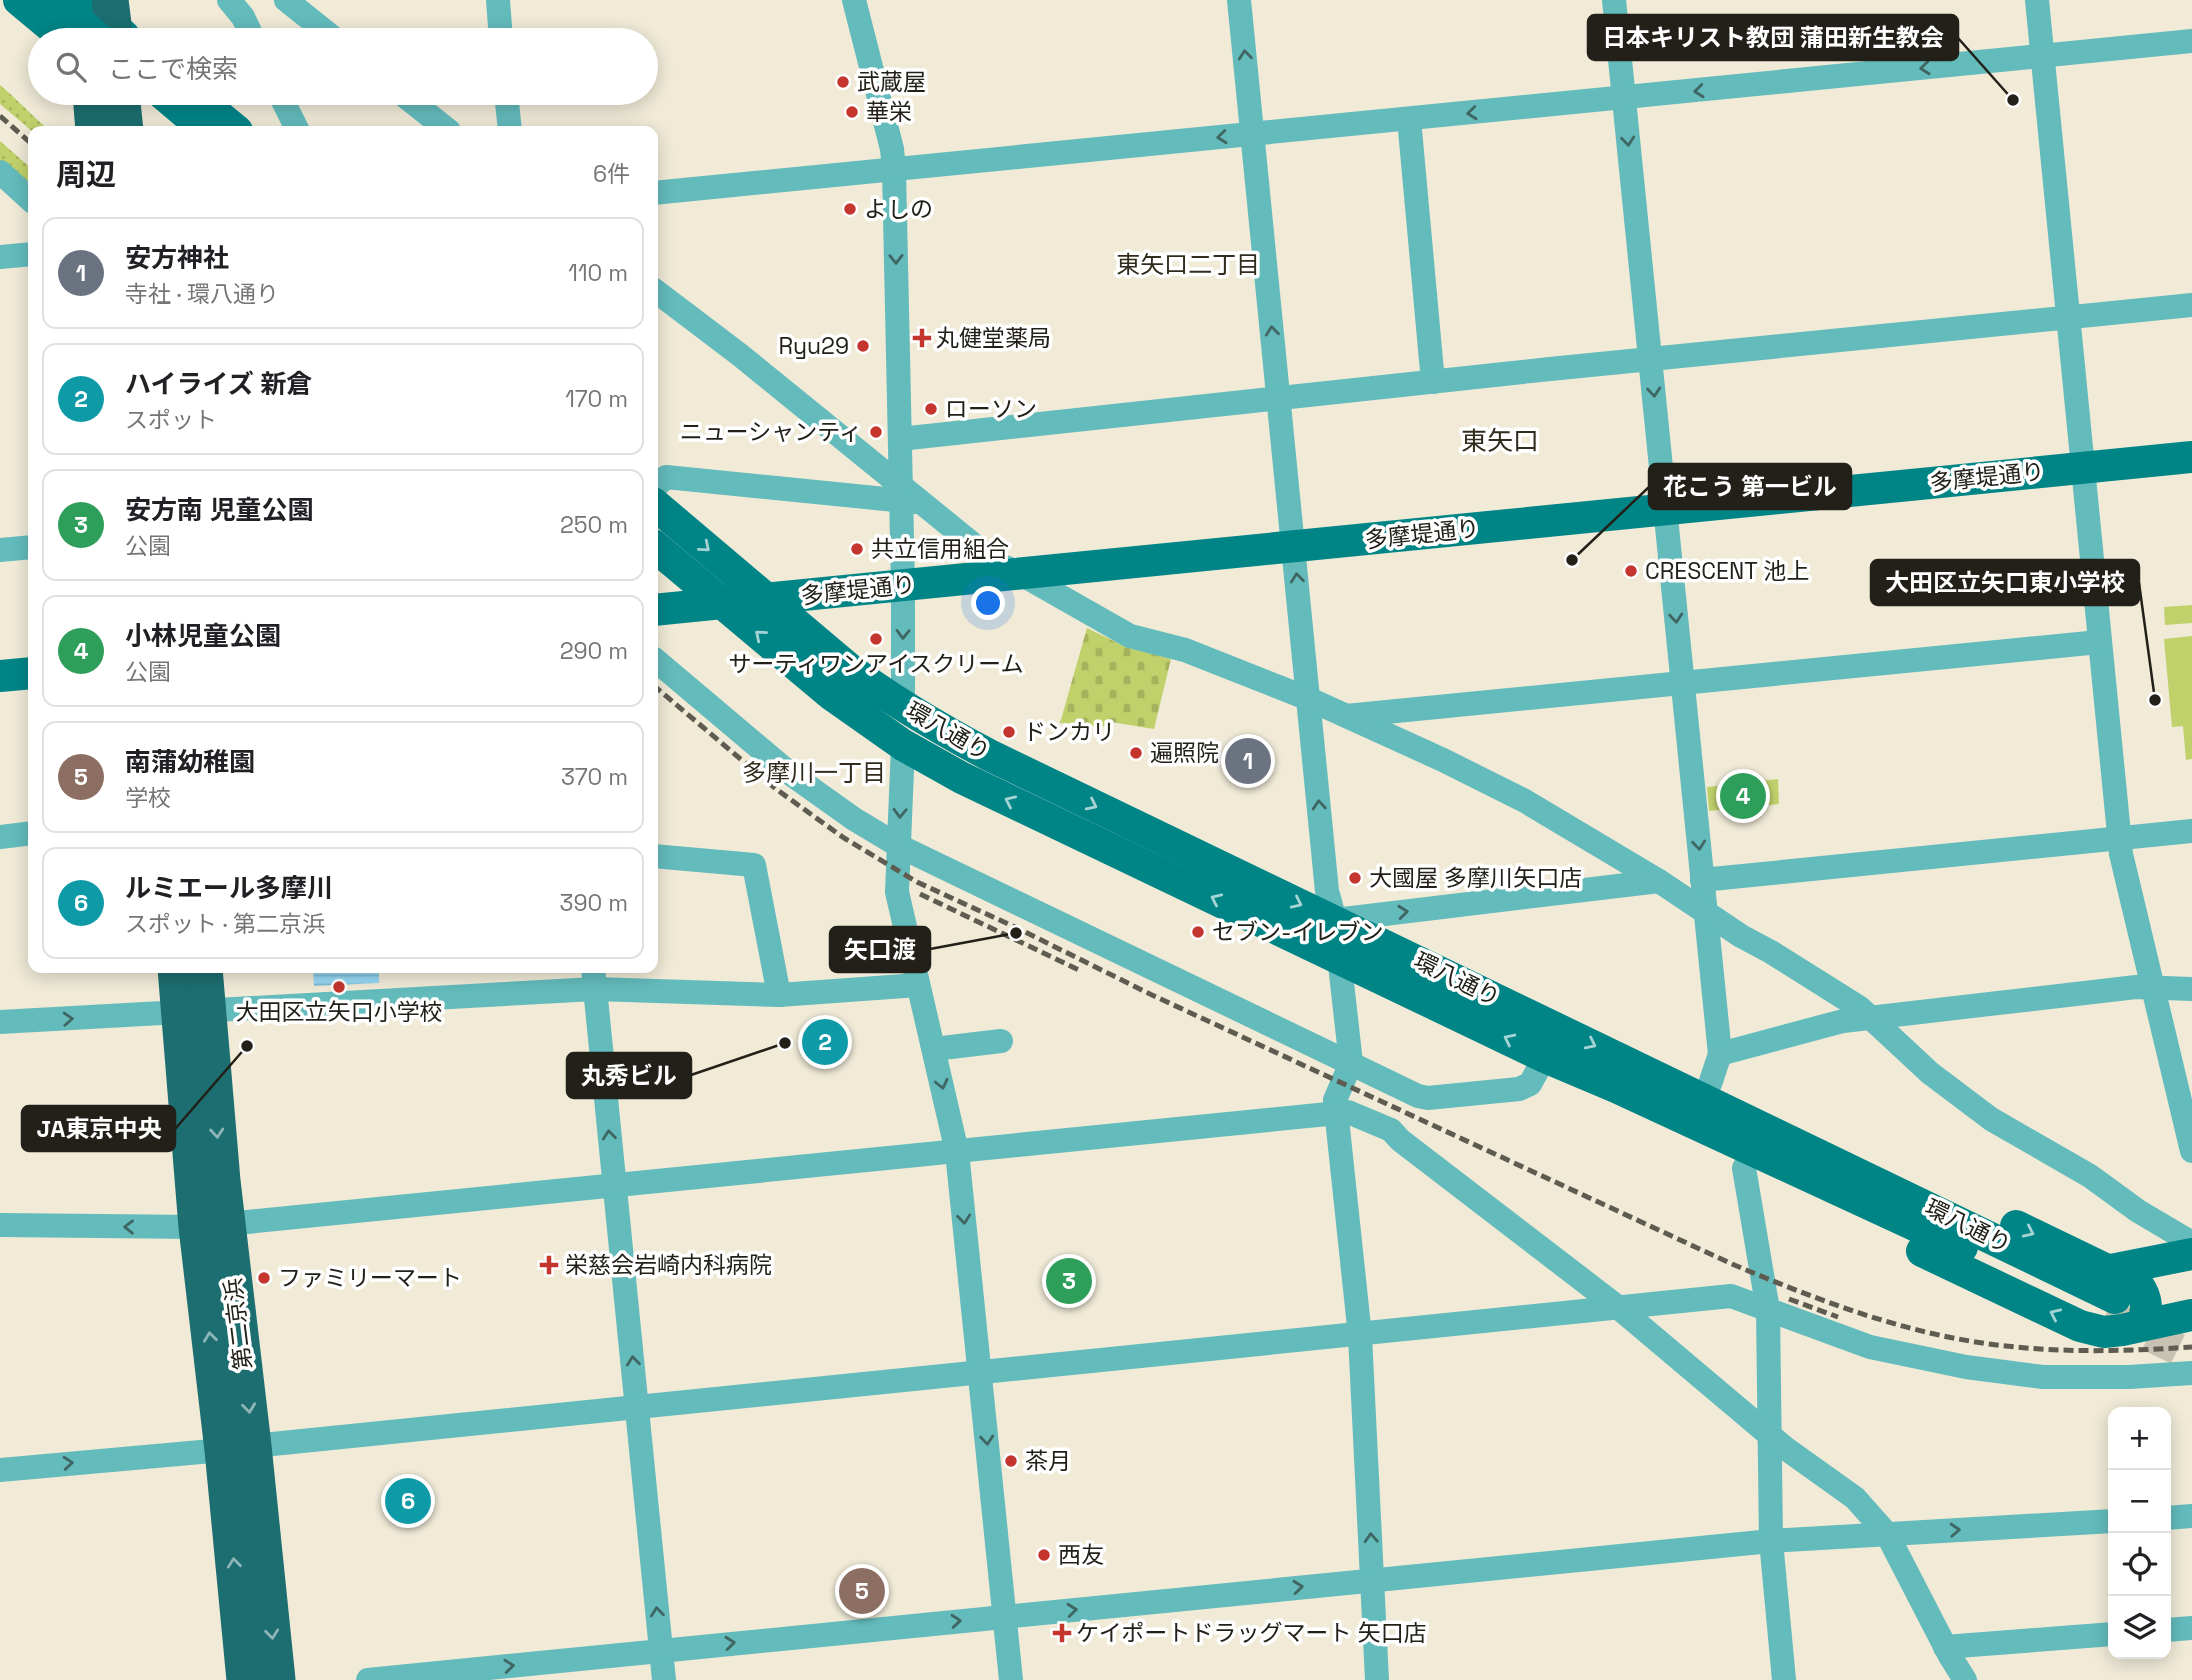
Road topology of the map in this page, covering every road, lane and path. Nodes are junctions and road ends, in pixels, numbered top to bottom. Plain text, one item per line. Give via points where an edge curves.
1 (19, 0) edge
2 (53, 0) edge
3 (81, 0) edge
4 (229, 0) edge
5 (286, 0) edge
6 (498, 0) edge
7 (854, 0) edge
8 (1239, 0) edge
9 (1614, 0) edge
10 (2036, 0) edge
11 (0, 10) edge
12 (53, 28) edge
13 (103, 28) edge
14 (105, 28) edge
15 (248, 28) edge
16 (321, 28) edge
17 (500, 28) edge
18 (28, 35) edge
19 (2192, 41) edge
20 (2042, 57) junction
21 (1624, 98) junction
22 (107, 105) edge
23 (176, 105) edge
24 (206, 105) edge
25 (285, 105) edge
26 (416, 105) edge
27 (507, 105) edge
28 (122, 116) edge
29 (1409, 119) junction
30 (157, 126) edge
31 (201, 126) edge
32 (231, 126) edge
33 (296, 126) edge
34 (443, 126) edge
35 (509, 126) edge
36 (1253, 135) junction
37 (894, 170) junction
38 (0, 172) edge
39 (658, 193) edge
40 (28, 197) edge
41 (28, 254) edge
42 (0, 257) edge
43 (658, 293) edge
44 (2192, 304) edge
45 (2068, 317) junction
46 (1651, 359) junction
47 (1433, 382) junction
48 (1279, 398) junction
49 (900, 439) junction
50 (2192, 457) edge
51 (2083, 468) junction
52 (658, 484) edge
53 (908, 496) junction
54 (658, 507) edge
55 (1665, 508) junction
56 (28, 547) edge
57 (1293, 547) junction
58 (658, 549) edge
59 (0, 550) edge
60 (1021, 574) junction
61 (903, 586) junction
62 (767, 599) junction
63 (722, 603) junction
64 (658, 609) edge
65 (2099, 642) junction
66 (658, 662) edge
67 (28, 673) edge
68 (0, 676) edge
69 (1682, 683) junction
70 (1309, 699) junction
71 (903, 706) junction
72 (1346, 716) junction
73 (903, 745) junction
74 (2192, 831) edge
75 (28, 834) edge
76 (0, 837) edge
77 (2119, 838) junction
78 (899, 846) junction
79 (658, 856) edge
80 (1702, 880) junction
81 (1659, 881) junction
82 (1706, 910) junction
83 (1335, 920) junction
84 (1340, 958) junction
85 (178, 973) edge
86 (203, 973) edge
87 (594, 979) edge
88 (918, 985) junction
89 (2152, 987) junction
90 (2192, 989) edge
91 (779, 995) junction
92 (195, 1012) junction
93 (1869, 1018) junction
94 (0, 1022) edge
95 (1001, 1041) dead end
96 (934, 1049) junction
97 (1720, 1054) junction
98 (1545, 1056) junction
99 (1351, 1063) junction
100 (1623, 1075) junction
101 (1710, 1084) junction
102 (1336, 1113) junction
103 (2192, 1151) edge
104 (957, 1152) junction
105 (1744, 1168) junction
106 (615, 1185) junction
107 (0, 1225) edge
108 (212, 1225) junction
109 (2192, 1243) edge
110 (2192, 1254) edge
111 (2111, 1294) junction
112 (1619, 1308) junction
113 (1768, 1310) junction
114 (2192, 1315) edge
115 (2143, 1325) junction
116 (1360, 1336) junction
117 (981, 1372) junction
118 (2192, 1373) edge
119 (637, 1407) junction
120 (1768, 1434) junction
121 (238, 1448) junction
122 (0, 1470) edge
123 (2192, 1516) edge
124 (2171, 1518) edge
125 (2108, 1521) edge
126 (1887, 1534) junction
127 (1771, 1541) junction
128 (1373, 1580) junction
129 (1004, 1617) junction
130 (2192, 1628) edge
131 (2171, 1630) edge
132 (2108, 1634) edge
133 (1945, 1647) junction
134 (662, 1650) junction
135 (246, 1680) edge
136 (277, 1680) edge
137 (368, 1680) edge
138 (664, 1680) edge
139 (1011, 1680) edge
140 (1377, 1680) edge
141 (1784, 1680) edge
142 (1965, 1680) edge

1 - 12 main road
2 - 13 main road, bridge
3 - 14 highway
4 - 15 street
5 - 16 street
6 - 17 street
7 - 37 street
36 -> 8 street
9 - 21 street
10 - 20 street
11 - 18 main road
19 - 20 street
20 -> 21 street
20 - 45 street
21 -> 29 street
21 -> 46 street
22 - 28 highway
23 - 31 main road
24 - 32 main road
25 - 33 street
26 - 34 street
27 - 35 street
28 - 30 main road
29 - 36 street
29 - 47 street
36 -> 37 street
48 -> 36 street
37 - 39 street
37 -> 49 street
38 - 40 street
41 - 42 street
43 - 53 street
44 - 45 street
45 - 46 street
45 - 51 street
46 - 47 street
46 -> 55 street
47 - 48 street
48 - 49 street
48 - 57 street
49 - 53 street
50 - 51 main road, 多摩堤通り
51 - 55 main road, 多摩堤通り
51 - 65 street
52 - 53 street via 666,477
53 - 60 street via 996,563
53 - 61 street
54 -> 62 main road, 環八通り
55 - 57 main road, 多摩堤通り
55 -> 69 street
56 - 59 street
57 - 60 main road, 多摩堤通り
70 -> 57 street
58 - 63 main road, 環八通り
60 - 61 main road, 多摩堤通り
60 - 70 street via 1130,636 1185,650
61 - 62 main road, 多摩堤通り
61 -> 71 street
62 - 63 main road, 多摩堤通り
62 - 71 main road, 環八通り via 847,667
63 - 64 main road, 多摩堤通り
73 -> 63 main road, 環八通り via 832,695
65 - 69 street
65 - 77 street
66 - 78 street via 788,772
67 - 68 main road
69 - 72 street
69 -> 80 street
70 - 72 street
83 -> 70 street via 1327,891
71 -> 83 main road, 環八通り via 989,755
72 - 81 street via 1525,801
73 -> 78 street
84 -> 73 main road, 環八通り via 962,778
74 - 77 street
75 - 76 street
77 - 80 street
77 - 89 street
78 - 88 street via 897,892
78 - 99 street
79 - 91 street via 754,865
80 - 82 street
81 - 82 street
83 -> 81 street
82 - 93 street
82 - 97 street
83 - 84 street
83 -> 100 main road, 環八通り
98 -> 84 main road, 環八通り
84 - 99 street
85 - 92 highway, 第二京浜
86 - 92 highway, 第二京浜
87 - 91 street
87 - 92 street
106 -> 87 street
88 - 91 street
88 - 96 street
89 - 90 street
89 - 93 street
89 - 103 street
94 -> 92 street
92 - 108 highway, 第二京浜
93 - 97 street
93 - 109 street via 1991,1119
95 - 96 street
96 -> 104 street
97 - 101 street
98 - 99 street via 1530,1084 1519,1089 1428,1098
98 - 100 main road, 環八通り
99 - 102 street via 1335,1100
100 - 101 main road
100 - 105 main road via 1648,1115
100 - 111 main road, 環八通り
101 -> 111 main road
102 - 104 street
102 - 112 street via 1348,1112 1391,1130
102 - 116 street
104 - 106 street
104 -> 117 street
105 - 113 street
115 -> 105 main road via 2104,1332 2080,1326
106 - 108 street
119 -> 106 street
108 -> 107 street
108 - 121 highway, 第二京浜
110 - 111 main road
111 - 115 main road via 2138,1285 2147,1308
112 - 113 street via 1731,1296
112 - 116 street
112 - 120 street
113 - 118 street via 1870,1347 1966,1367 2043,1377
113 - 120 street
114 - 115 main road
116 - 117 street
128 -> 116 street
117 - 119 street
117 -> 129 street
119 - 121 street
134 -> 119 street
120 - 126 street via 1856,1497
120 - 127 street
122 -> 121 street
135 -> 121 highway, 第二京浜
121 -> 136 highway, 第二京浜
123 - 124 street
126 -> 125 street
126 - 127 street
126 - 133 street
127 - 128 street
127 - 141 street
129 -> 128 street
128 - 140 street
134 -> 129 street
129 - 139 street
130 - 131 street
132 - 133 street
133 - 142 street
137 -> 134 street
134 - 138 street

